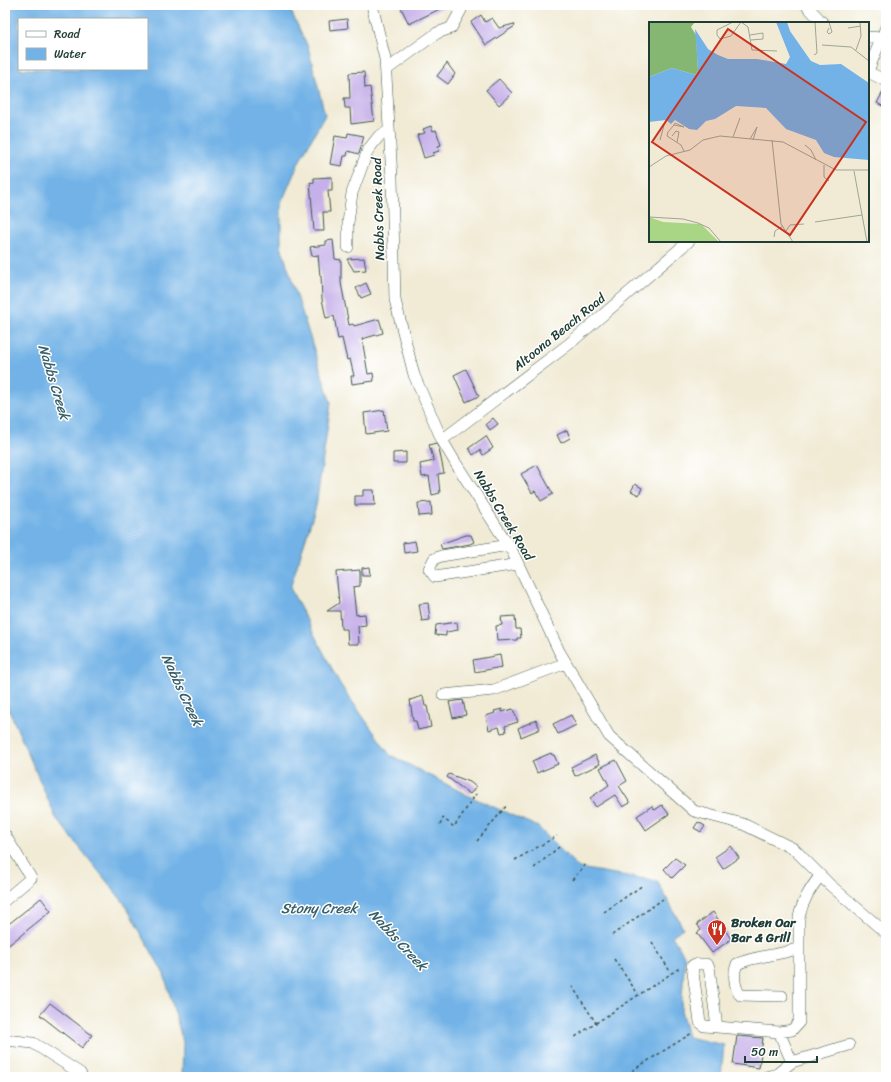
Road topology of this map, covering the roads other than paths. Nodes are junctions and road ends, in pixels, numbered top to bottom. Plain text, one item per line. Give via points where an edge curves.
1 (372, 5) edge
2 (461, 5) edge
3 (806, 5) edge
4 (821, 22) edge
5 (886, 27) edge
6 (869, 37) edge
7 (882, 38) junction
8 (386, 70) junction
9 (869, 70) edge
10 (869, 72) edge
11 (886, 81) edge
12 (389, 131) junction
13 (688, 242) edge
14 (348, 247) dead end
15 (442, 440) junction
16 (508, 545) junction
17 (518, 564) junction
18 (566, 663) junction
19 (443, 695) dead end
20 (5, 835) edge
21 (820, 876) junction
22 (5, 900) edge
23 (886, 933) edge
24 (799, 948) junction
25 (782, 996) dead end
26 (717, 1027) junction
27 (780, 1032) junction
28 (5, 1040) edge
29 (849, 1045) dead end
30 (792, 1062) junction
31 (82, 1077) edge
32 (766, 1077) edge

1 - 8 street, Nabbs Creek Road
2 - 8 street via 451,28 437,33
3 - 4 street
5 - 7 street
6 - 7 street
7 - 9 street
8 - 12 street, Nabbs Creek Road
10 - 11 street
12 - 14 street via 379,136 368,150 352,193
12 - 15 street, Nabbs Creek Road via 395,300 414,376
13 - 15 street, Altoona Beach Road via 569,344
15 - 16 street, Nabbs Creek Road
16 - 17 street, Nabbs Creek Road
16 - 17 street via 441,556 434,559 429,569 435,577
17 - 18 street, Nabbs Creek Road
18 - 19 street via 494,690
18 - 21 street, Nabbs Creek Road via 609,736 694,811 743,824 794,849
20 - 22 street via 31,878
21 - 23 street, Nabbs Creek Road
21 - 24 street via 802,904 799,917
24 - 25 street via 787,953 744,960 737,964 734,970 736,989 740,994
24 - 27 street via 799,1022 792,1030
26 - 26 street via 708,967 706,964 695,964 692,966 700,1022 704,1026
26 - 27 street
27 - 30 street
28 - 31 street via 32,1043 80,1073
29 - 30 street
30 - 32 street via 777,1074

